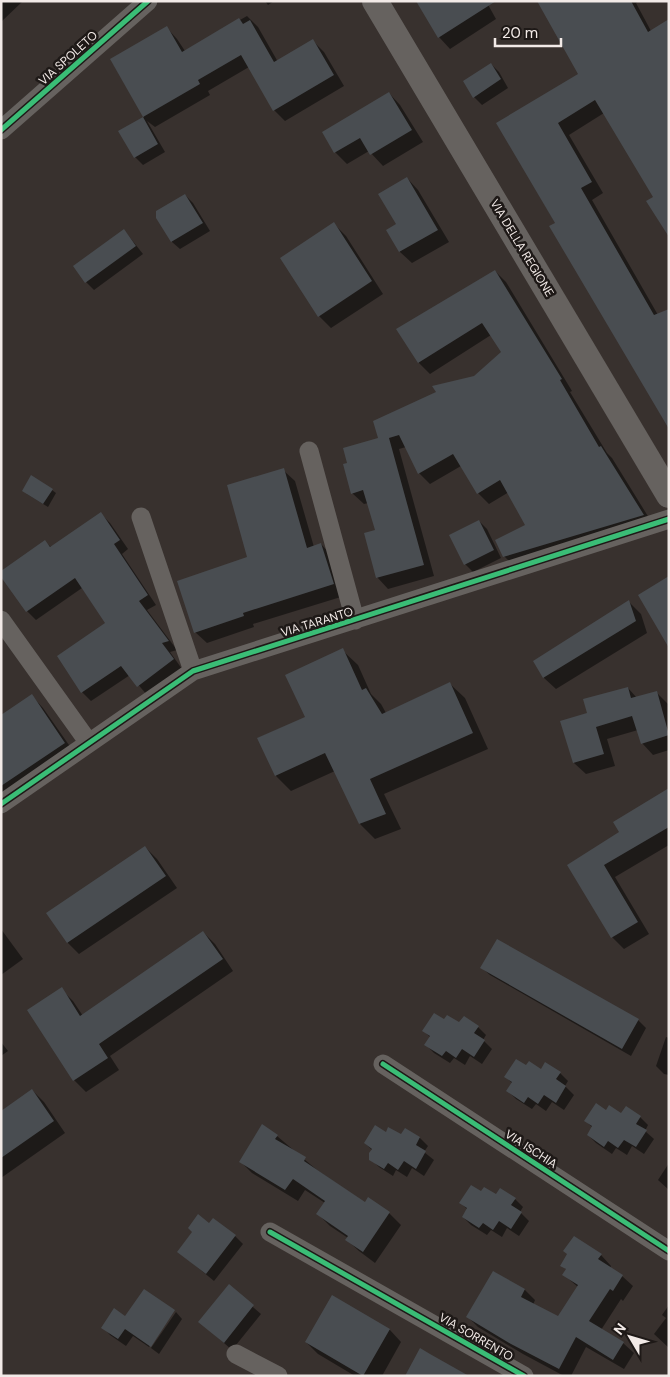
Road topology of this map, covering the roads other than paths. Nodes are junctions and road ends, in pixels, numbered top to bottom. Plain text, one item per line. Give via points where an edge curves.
1 (148, 1) edge
2 (376, 1) edge
3 (1, 130) edge
4 (309, 451) dead end
5 (669, 495) edge
6 (141, 516) dead end
7 (669, 520) edge
8 (1, 620) edge
9 (355, 620) junction
10 (193, 671) junction
11 (89, 743) junction
12 (1, 804) edge
13 (383, 1064) dead end
14 (270, 1232) dead end
15 (669, 1252) edge
16 (236, 1354) dead end
17 (278, 1376) edge
18 (524, 1376) edge

1 - 3 street, VIA SPOLETO
2 - 5 main road, VIA DELLA REGIONE
4 - 9 street
6 - 10 street
7 - 9 street, VIA TARANTO
8 - 11 street
9 - 10 street, VIA TARANTO
10 - 11 street, VIA TARANTO
11 - 12 street, VIA TARANTO
13 - 15 street, VIA ISCHIA
14 - 18 street, VIA SORRENTO
16 - 17 street

